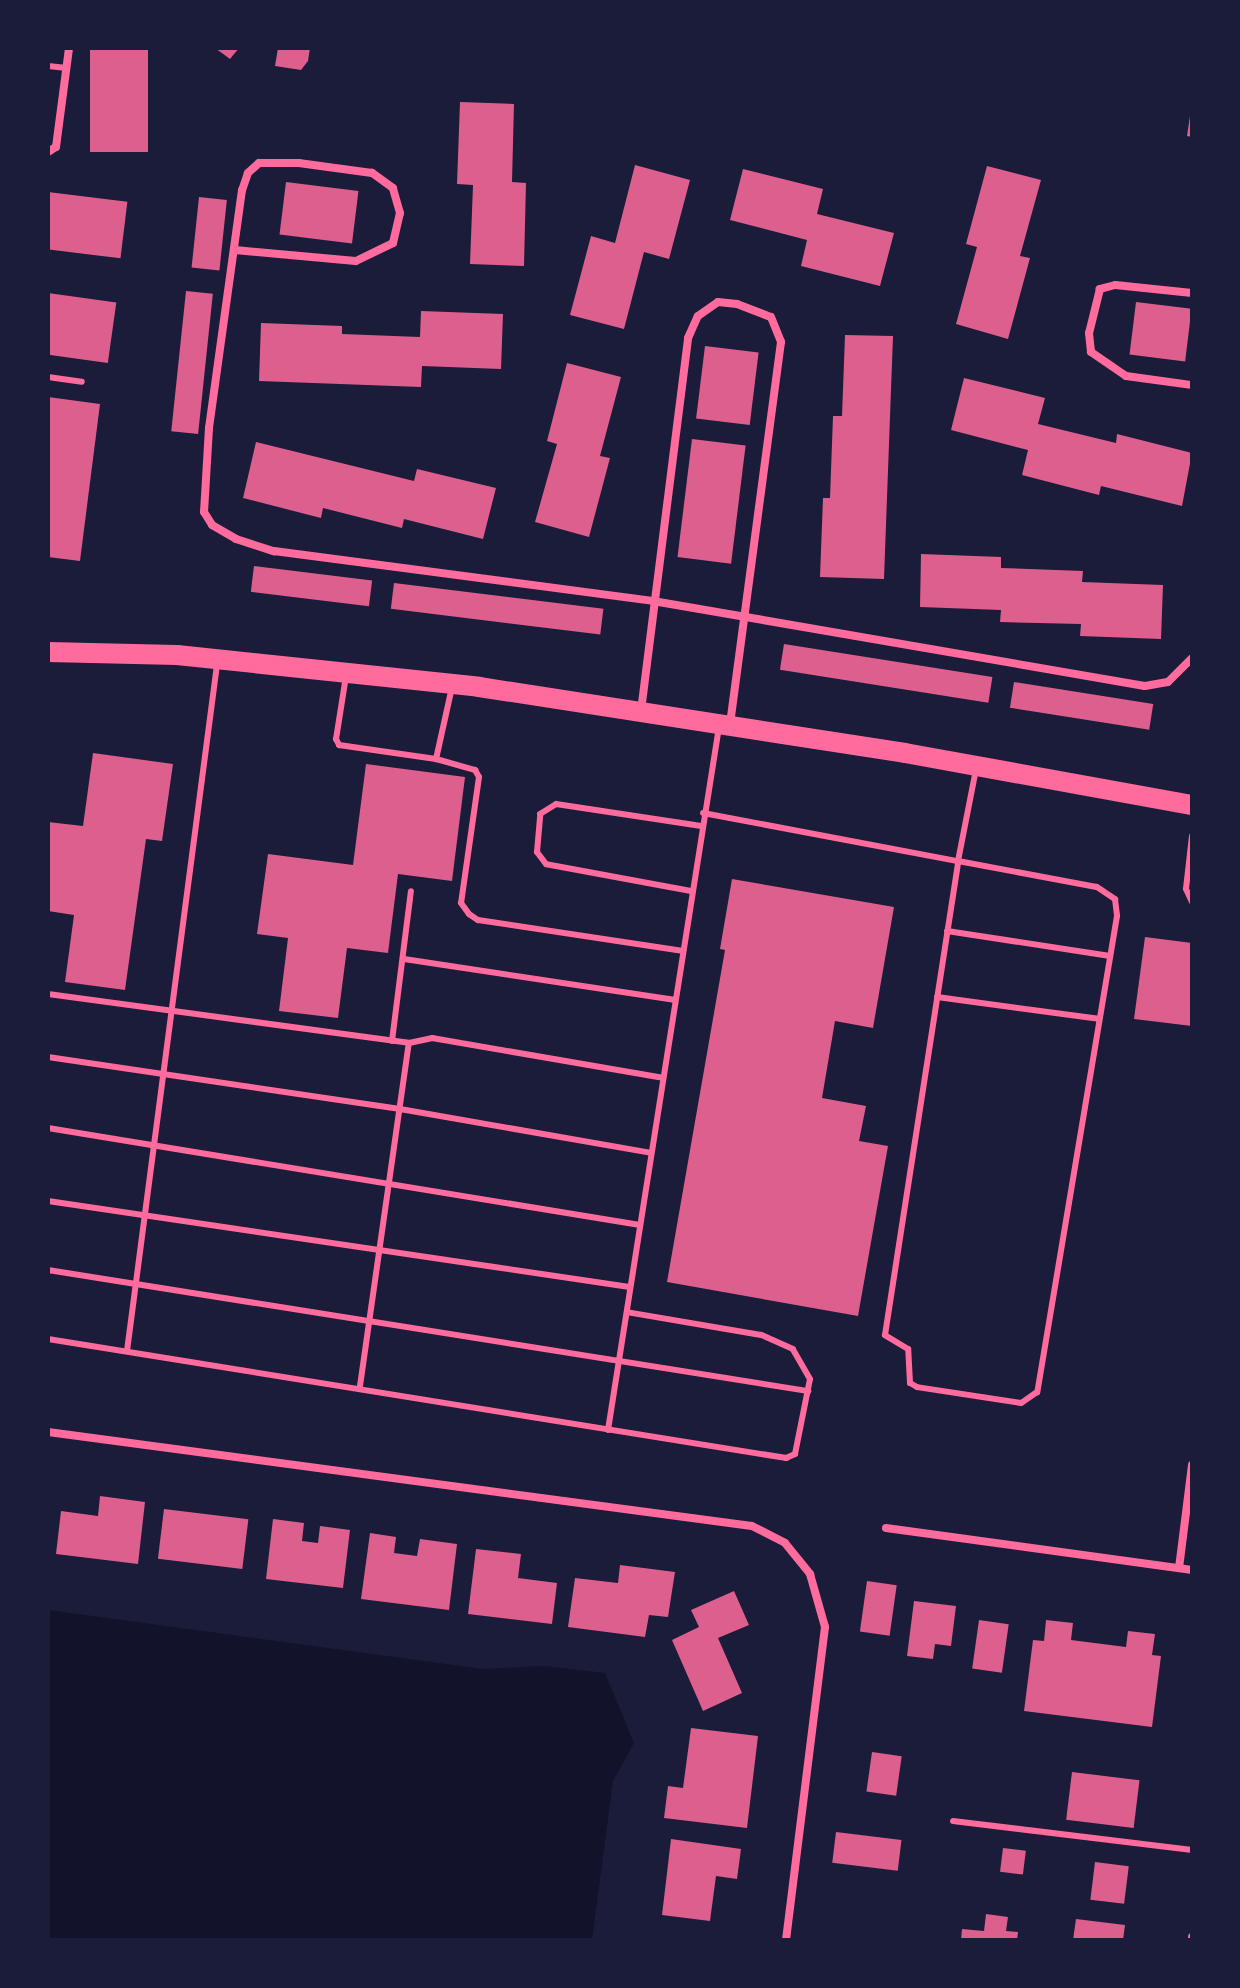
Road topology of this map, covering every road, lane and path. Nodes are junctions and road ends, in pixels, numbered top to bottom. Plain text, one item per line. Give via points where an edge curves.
1 (69, 48) edge
2 (48, 66) edge
3 (67, 68) junction
4 (48, 152) edge
5 (235, 250) junction
6 (1192, 293) edge
7 (48, 377) edge
8 (82, 382) dead end
9 (1192, 385) edge
10 (653, 601) junction
11 (746, 619) junction
12 (48, 652) edge
13 (1192, 658) edge
14 (218, 659) junction
15 (346, 673) junction
16 (453, 684) junction
17 (641, 711) junction
18 (725, 724) junction
19 (436, 759) junction
20 (976, 766) junction
21 (1192, 805) edge
22 (703, 813) junction
23 (701, 826) junction
24 (1192, 836) edge
25 (958, 861) junction
26 (411, 891) dead end
27 (691, 891) junction
28 (1192, 902) edge
29 (947, 931) junction
30 (682, 951) junction
31 (1110, 956) junction
32 (404, 959) junction
33 (48, 994) edge
34 (937, 997) junction
35 (674, 1000) junction
36 (171, 1011) junction
37 (1099, 1019) junction
38 (392, 1041) junction
39 (409, 1043) junction
40 (48, 1057) edge
41 (163, 1074) junction
42 (663, 1078) junction
43 (400, 1109) junction
44 (48, 1128) edge
45 (154, 1145) junction
46 (651, 1153) junction
47 (389, 1183) junction
48 (48, 1201) edge
49 (145, 1215) junction
50 (640, 1225) junction
51 (380, 1250) junction
52 (48, 1270) edge
53 (136, 1284) junction
54 (630, 1287) junction
55 (627, 1312) junction
56 (370, 1320) junction
57 (48, 1339) edge
58 (127, 1351) junction
59 (619, 1360) junction
60 (360, 1386) junction
61 (808, 1391) junction
62 (608, 1430) junction
63 (48, 1432) edge
64 (1192, 1465) edge
65 (886, 1528) dead end
66 (1179, 1568) junction
67 (1192, 1570) edge
68 (953, 1821) dead end
69 (1192, 1850) edge
70 (786, 1940) edge

1 - 3 street
2 - 3 lane
3 - 4 street via 56,147
5 - 5 street via 242,190 259,163 372,173 393,188 400,213 393,243 356,261
5 - 10 street via 209,428 204,512 212,525 274,551
6 - 9 street via 1115,285 1100,289 1089,333 1091,352 1126,376
7 - 8 lane
10 - 11 street
10 - 11 street via 688,338 698,316 718,302 737,304 771,317 781,342
10 - 17 street
11 - 13 street via 1145,686 1168,682
11 - 18 street
12 - 14 main road
14 - 15 main road
14 - 36 lane
15 - 16 main road
15 - 19 lane via 339,745
16 - 17 main road
16 - 19 lane
17 - 18 main road
18 - 20 main road
18 - 22 lane
19 - 30 lane via 475,770 479,777 461,903 478,920
20 - 21 main road
20 - 25 lane
22 - 23 lane
22 - 25 lane
23 - 27 lane
23 - 27 lane via 556,804 540,814 537,852 546,864
24 - 28 lane via 1186,889
25 - 29 lane
25 - 31 lane via 1110,893 1117,916
26 - 32 lane
27 - 30 lane
29 - 31 lane
29 - 34 lane
30 - 35 lane
31 - 37 lane
32 - 35 lane
32 - 38 lane
33 - 36 lane
34 - 37 lane
34 - 37 lane via 885,1335 908,1349 910,1383 1004,1403 1032,1400 1037,1392
35 - 42 lane
36 - 38 lane
36 - 41 lane
38 - 39 lane
39 - 42 lane via 432,1038
39 - 43 lane
40 - 41 lane
41 - 43 lane
41 - 45 lane
42 - 46 lane
43 - 46 lane
43 - 47 lane
44 - 45 lane
45 - 47 lane
45 - 49 lane
46 - 50 lane
47 - 50 lane
47 - 51 lane
48 - 49 lane
49 - 51 lane
49 - 53 lane
50 - 54 lane
51 - 54 lane
51 - 56 lane
52 - 53 lane
53 - 56 lane
53 - 58 lane
54 - 55 lane
55 - 59 lane
55 - 61 lane via 779,1341 808,1370
56 - 59 lane
56 - 60 lane
57 - 58 lane
58 - 60 lane
59 - 61 lane
59 - 62 lane
60 - 62 lane
61 - 62 lane via 799,1446 786,1458
63 - 70 street via 752,1526 785,1543 810,1574 825,1627
64 - 66 street
65 - 66 street
66 - 67 street
68 - 69 lane

